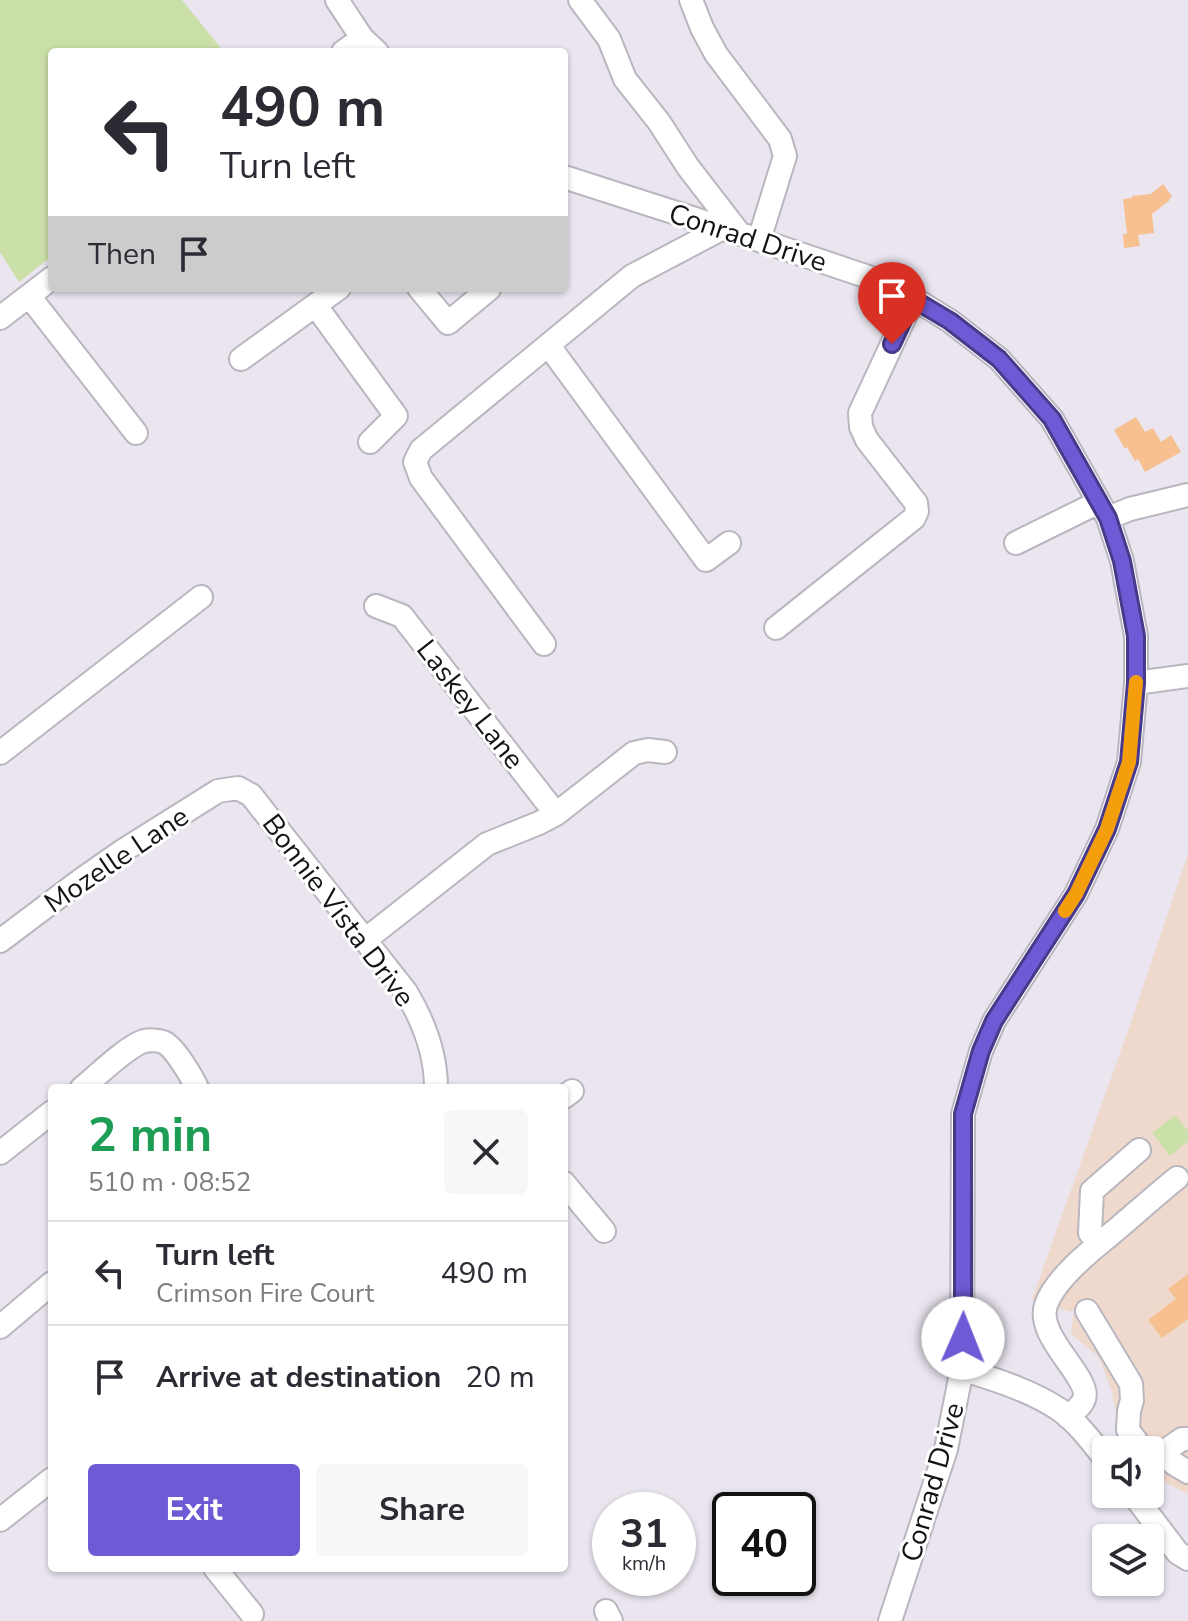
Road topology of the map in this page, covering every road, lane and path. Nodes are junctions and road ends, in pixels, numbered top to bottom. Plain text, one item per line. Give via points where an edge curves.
1 (337, 0) edge
2 (580, 0) edge
3 (691, 0) edge
4 (369, 45) edge
5 (568, 178) edge
6 (741, 234) junction
7 (48, 281) edge
8 (334, 292) edge
9 (422, 292) edge
10 (485, 292) edge
11 (29, 296) junction
12 (913, 299) junction
13 (316, 306) junction
14 (0, 318) edge
15 (549, 346) junction
16 (241, 359) dead end
17 (136, 433) dead end
18 (370, 442) dead end
19 (1188, 495) edge
20 (1104, 510) junction
21 (729, 543) dead end
22 (1016, 543) dead end
23 (201, 597) dead end
24 (376, 606) dead end
25 (776, 628) dead end
26 (544, 644) dead end
27 (1188, 676) edge
28 (1136, 683) junction
29 (665, 752) dead end
30 (0, 753) edge
31 (238, 788) joint
32 (556, 814) junction
33 (365, 940) junction
34 (0, 941) edge
35 (87, 1084) edge
36 (194, 1084) edge
37 (436, 1084) edge
38 (48, 1115) edge
39 (1139, 1150) dead end
40 (0, 1153) edge
41 (1177, 1178) dead end
42 (568, 1188) edge
43 (604, 1231) dead end
44 (1099, 1244) junction
45 (48, 1286) edge
46 (1087, 1311) dead end
47 (0, 1327) edge
48 (962, 1369) junction
49 (1068, 1417) junction
50 (1135, 1436) edge
51 (1188, 1439) edge
52 (1092, 1442) edge
53 (1164, 1446) edge
54 (1164, 1458) edge
55 (1188, 1472) edge
56 (48, 1482) edge
57 (1144, 1508) edge
58 (0, 1520) edge
59 (1188, 1559) edge
60 (218, 1572) edge
61 (252, 1614) dead end
62 (890, 1621) edge

1 - 4 street
2 - 6 street via 609,39 625,79
3 - 6 street via 716,54 780,139 785,156
5 - 6 street, Conrad Drive
6 - 12 street, Conrad Drive via 892,285
6 - 15 street via 632,276
7 - 11 street
8 - 13 street
9 - 10 street via 448,323
11 - 14 street
11 - 17 street
12 - 20 street, Conrad Drive via 999,359 1052,419
12 - 25 street via 860,413 867,440 917,511
13 - 16 street
13 - 18 street via 396,416
15 - 21 street via 706,560
15 - 26 street via 421,450 415,462 421,478
19 - 20 street
20 - 22 street
20 - 28 street, Conrad Drive via 1122,561 1136,636
23 - 30 street
24 - 32 street, Laskey Lane via 402,616
27 - 28 street
28 - 48 street, Conrad Drive via 1129,762 1107,829 1076,894 994,1021 963,1114
29 - 32 street via 634,753
31 - 33 street, Bonnie Vista Drive via 251,795
31 - 34 street, Mozelle Lane via 218,791 124,850
32 - 33 street via 487,844
33 - 37 street, Bonnie Vista Drive via 416,1008 430,1043
35 - 36 street via 145,1041 170,1046
38 - 40 street
39 - 44 street via 1092,1191 1090,1233
41 - 44 street
42 - 43 street
44 - 49 street via 1074,1266 1046,1304 1056,1345 1084,1388 1084,1399
45 - 47 street
46 - 50 street via 1131,1384 1128,1430
48 - 49 street via 1029,1392
48 - 62 street, Conrad Drive via 946,1449
49 - 52 street
51 - 53 street
54 - 55 street
56 - 58 street
57 - 59 street
60 - 61 street

